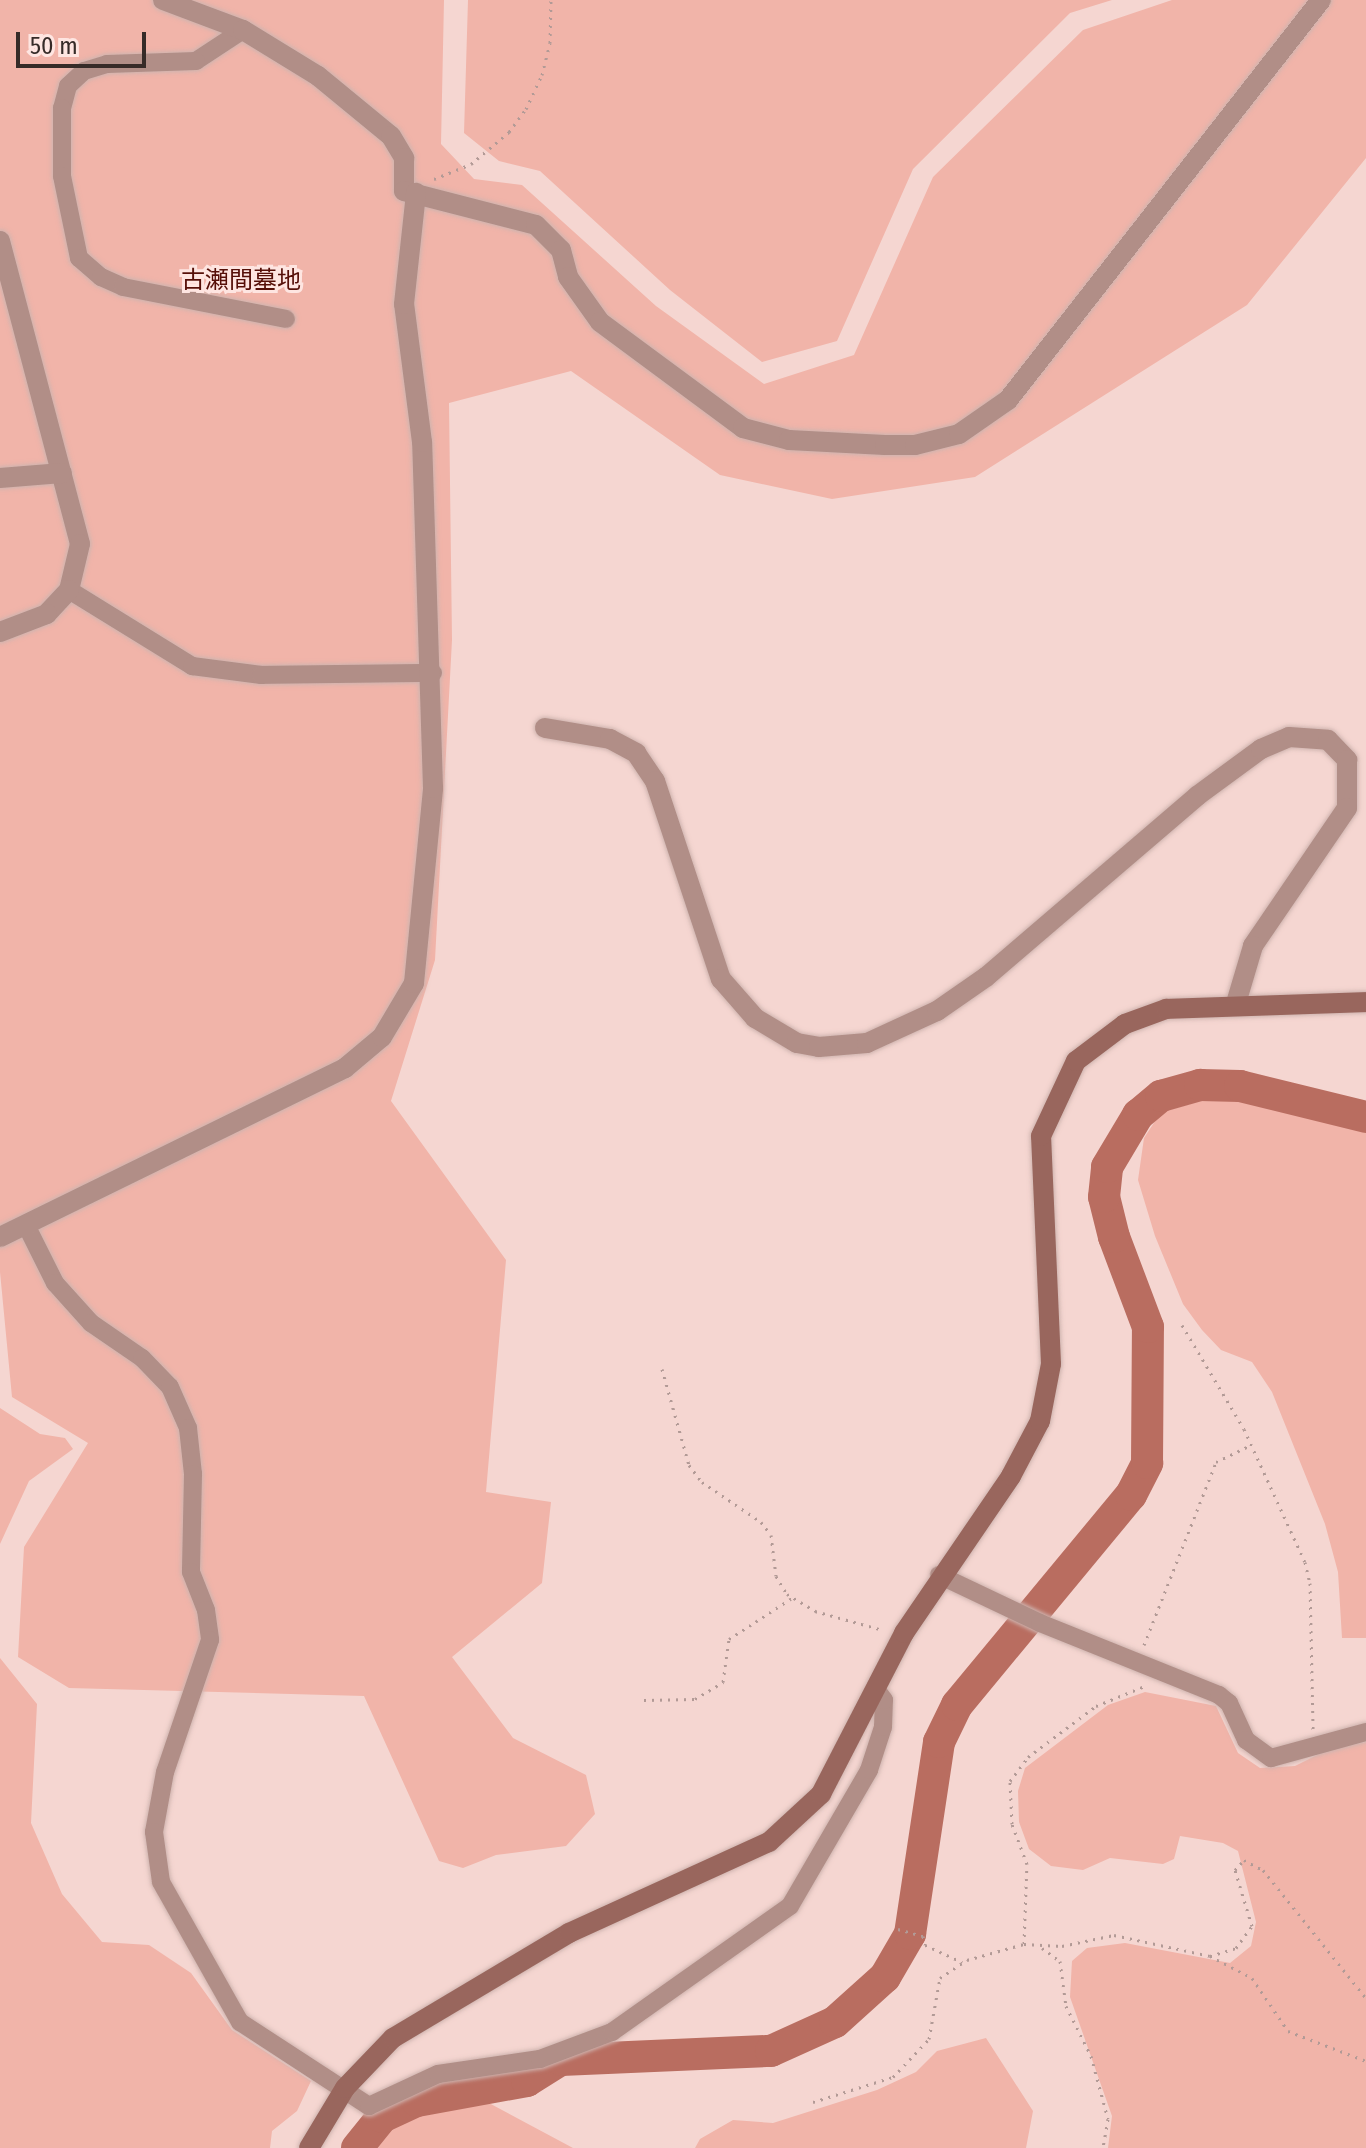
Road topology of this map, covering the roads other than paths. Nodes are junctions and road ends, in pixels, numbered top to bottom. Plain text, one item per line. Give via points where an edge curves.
1 (163, 0) edge
2 (1321, 0) edge
3 (243, 30) junction
4 (410, 192) junction
5 (0, 241) edge
6 (286, 319) dead end
7 (62, 473) junction
8 (0, 478) edge
9 (69, 590) junction
10 (0, 632) edge
11 (433, 673) junction
12 (545, 728) dead end
13 (1366, 1002) edge
14 (1236, 1003) junction
15 (26, 1225) junction
16 (0, 1237) edge
17 (939, 1575) junction
18 (875, 1688) junction
19 (1366, 1732) edge
20 (345, 2088) junction
21 (309, 2148) edge

1 - 3 street
2 - 4 street via 1008,400 975,426 939,441 885,445 789,440 743,428 600,322 568,277 561,250 536,225
3 - 4 street via 318,76 391,136 404,158
3 - 6 street via 196,61 107,64 84,71 68,86 62,108 62,176 79,258 101,277 123,287
4 - 11 street via 404,304 422,442
5 - 7 street
7 - 8 street
7 - 9 street via 80,544
9 - 10 street via 47,614
9 - 11 street via 192,666 261,675
11 - 15 street via 433,788 418,962 405,1002 382,1037 345,1068
12 - 14 street via 610,739 636,753 655,781 721,979 755,1018 780,1035 831,1047 888,1036 937,1011 986,977 1197,796 1261,749 1289,737 1328,740 1347,760 1347,808 1253,946
13 - 14 main road
14 - 17 main road via 1166,1009 1125,1024 1076,1061 1056,1095 1040,1154 1051,1340 1048,1397 1011,1476
15 - 16 street
15 - 20 street via 55,1283 91,1323 142,1358 170,1387 188,1428 193,1474 191,1572 206,1610 210,1640 165,1772 154,1832 161,1882 240,2022
17 - 18 main road
17 - 19 street via 1229,1703 1246,1740 1271,1758
18 - 20 main road via 837,1771 790,1827 740,1858 602,1916 479,1985 393,2038
18 - 20 street via 884,1700 883,1727 869,1770 790,1906 612,2032 540,2059 438,2074 369,2106
20 - 21 main road

